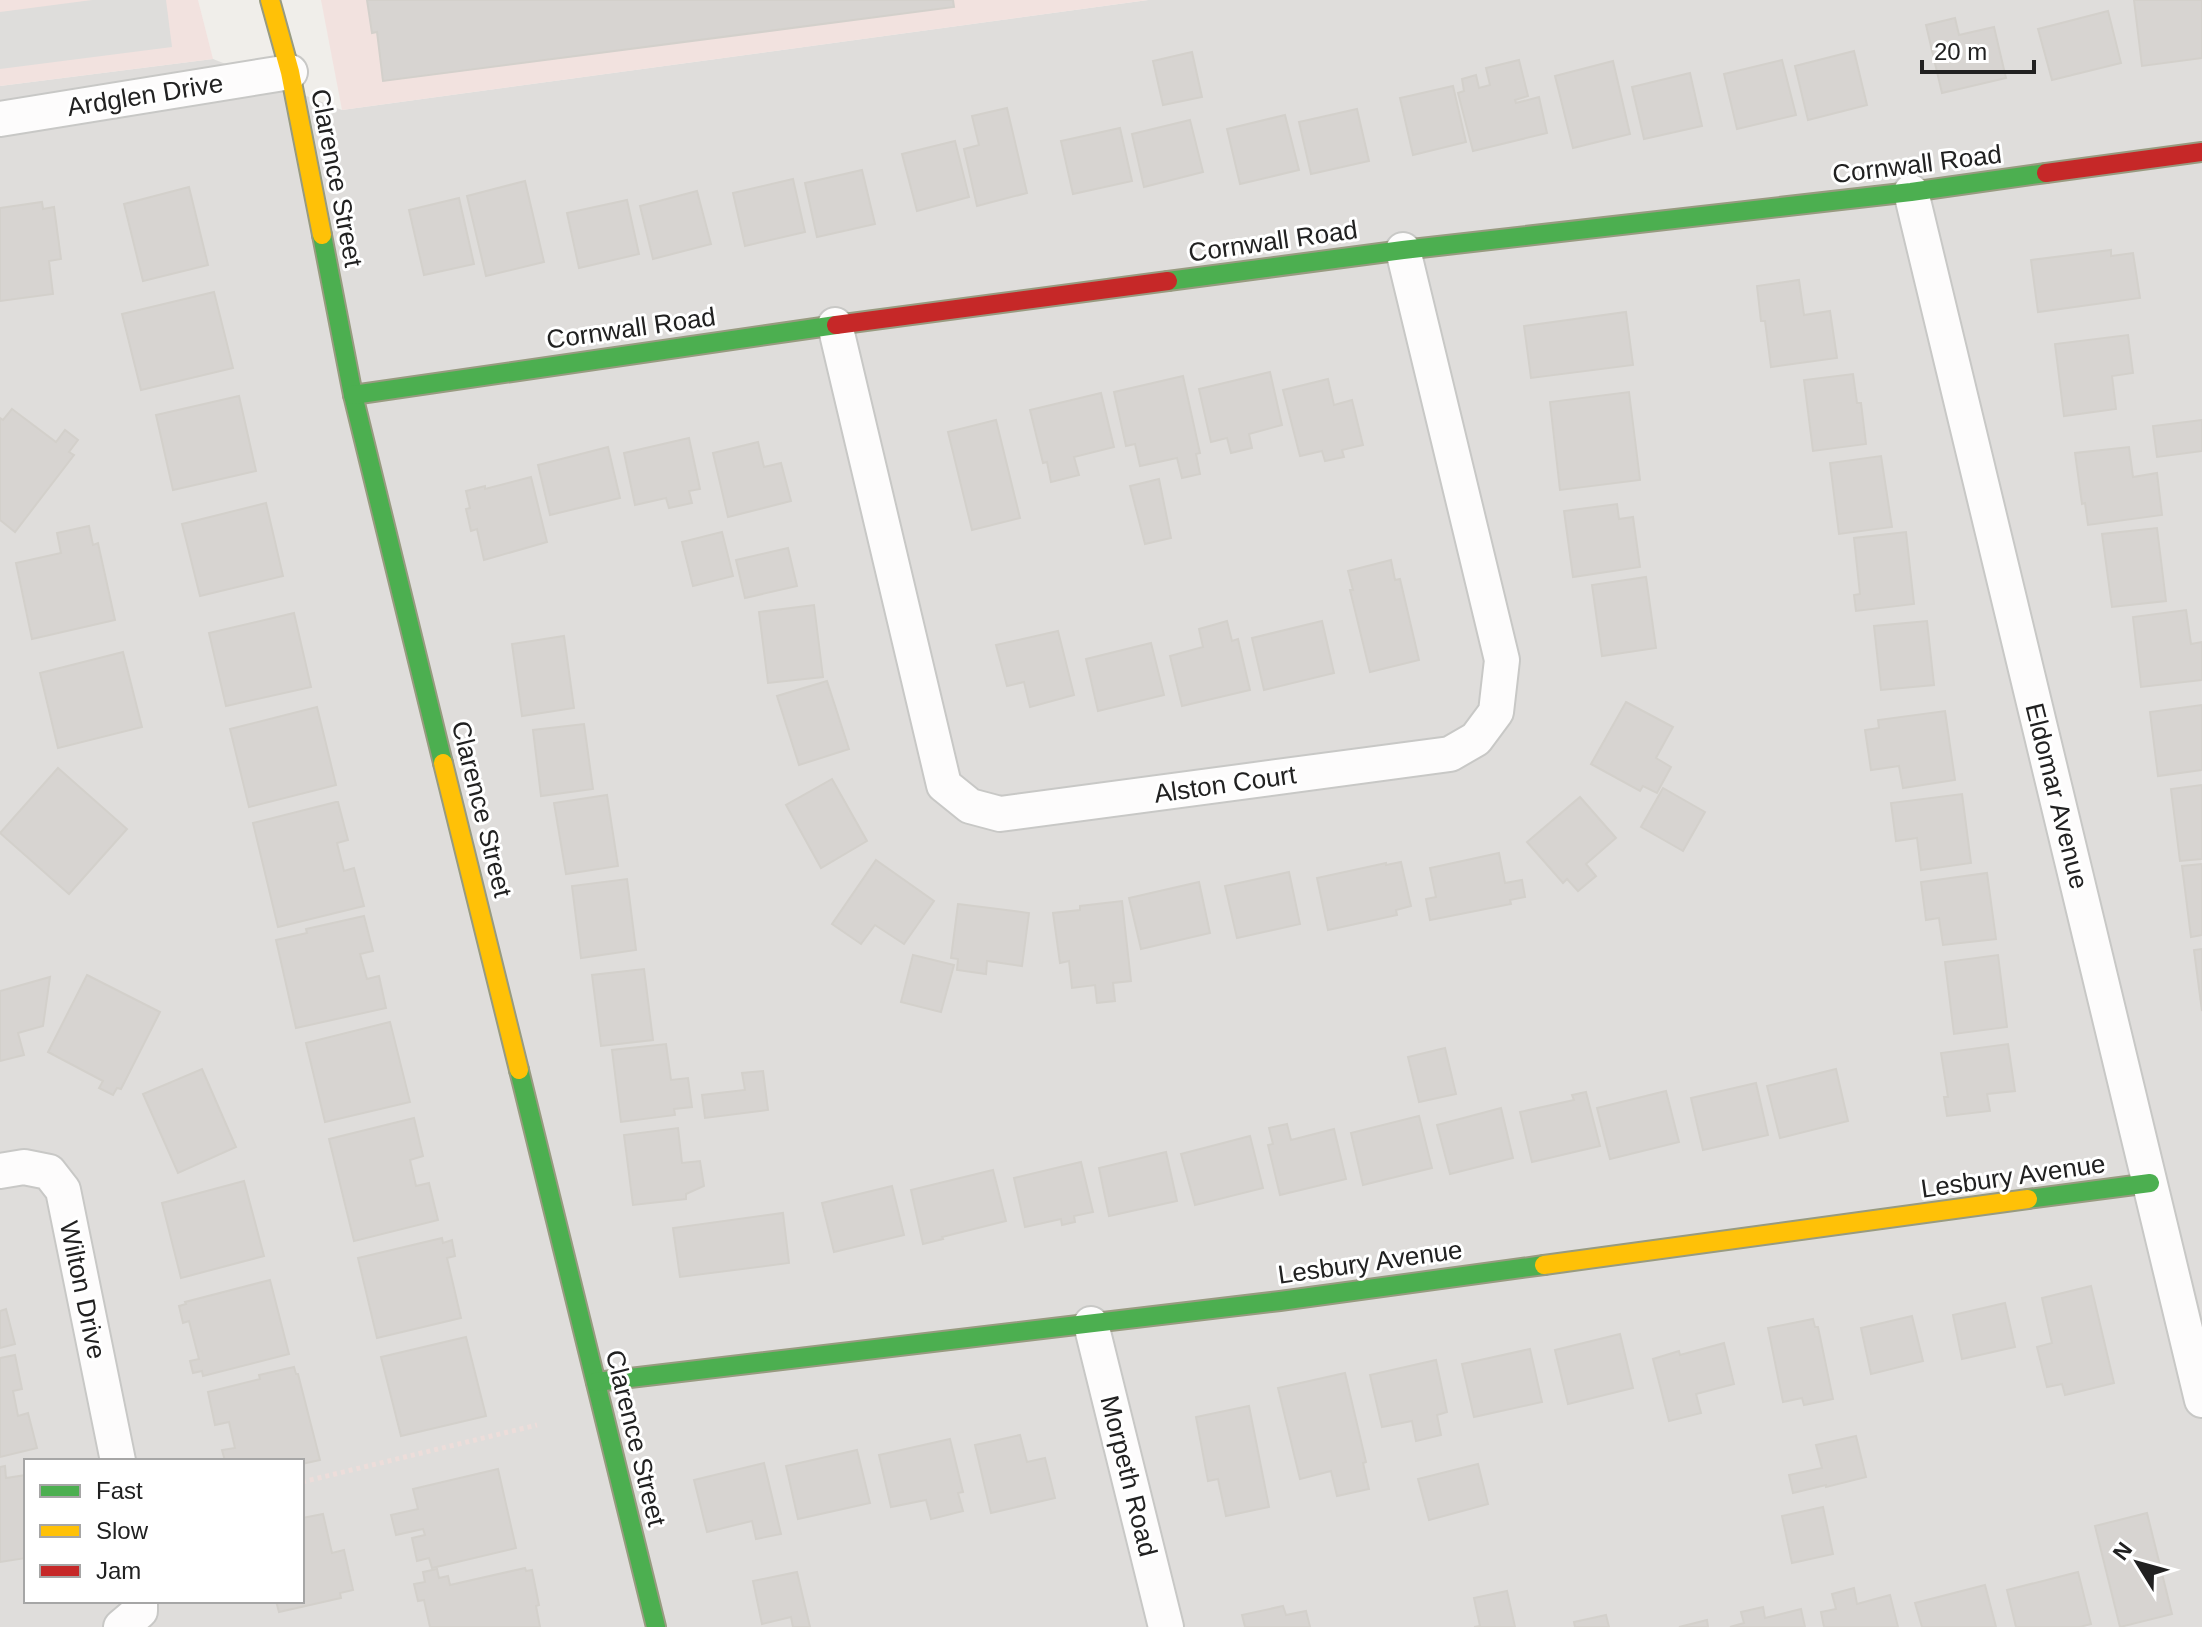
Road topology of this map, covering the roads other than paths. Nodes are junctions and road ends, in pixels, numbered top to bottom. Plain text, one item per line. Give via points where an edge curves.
1 (270, 0) edge
2 (290, 72) junction
3 (0, 119) edge
4 (2202, 152) edge
5 (1911, 192) junction
6 (1403, 250) junction
7 (835, 325) junction
8 (353, 395) junction
9 (0, 1171) edge
10 (2150, 1183) junction
11 (1091, 1324) junction
12 (596, 1382) junction
13 (2202, 1400) edge
14 (118, 1459) edge
15 (140, 1603) edge
16 (121, 1627) edge
17 (656, 1627) edge
18 (1166, 1627) edge

1 - 2 street, Clarence Street
2 - 3 street, Ardglen Drive
2 - 8 street, Clarence Street
4 - 5 street, Cornwall Road
5 - 6 street, Cornwall Road
5 - 10 street, Eldomar Avenue
6 - 7 street, Cornwall Road
6 - 7 street, Alston Court via 1502,660 1496,712 1476,739 1450,754 1000,814 970,806 944,785
7 - 8 street, Cornwall Road
8 - 12 street, Clarence Street
9 - 14 street, Wilton Drive via 24,1167 49,1172 63,1190
10 - 11 street, Lesbury Avenue
10 - 13 street, Eldomar Avenue
11 - 12 street, Lesbury Avenue
11 - 18 street, Morpeth Road
12 - 17 street, Clarence Street
15 - 16 street via 140,1611

